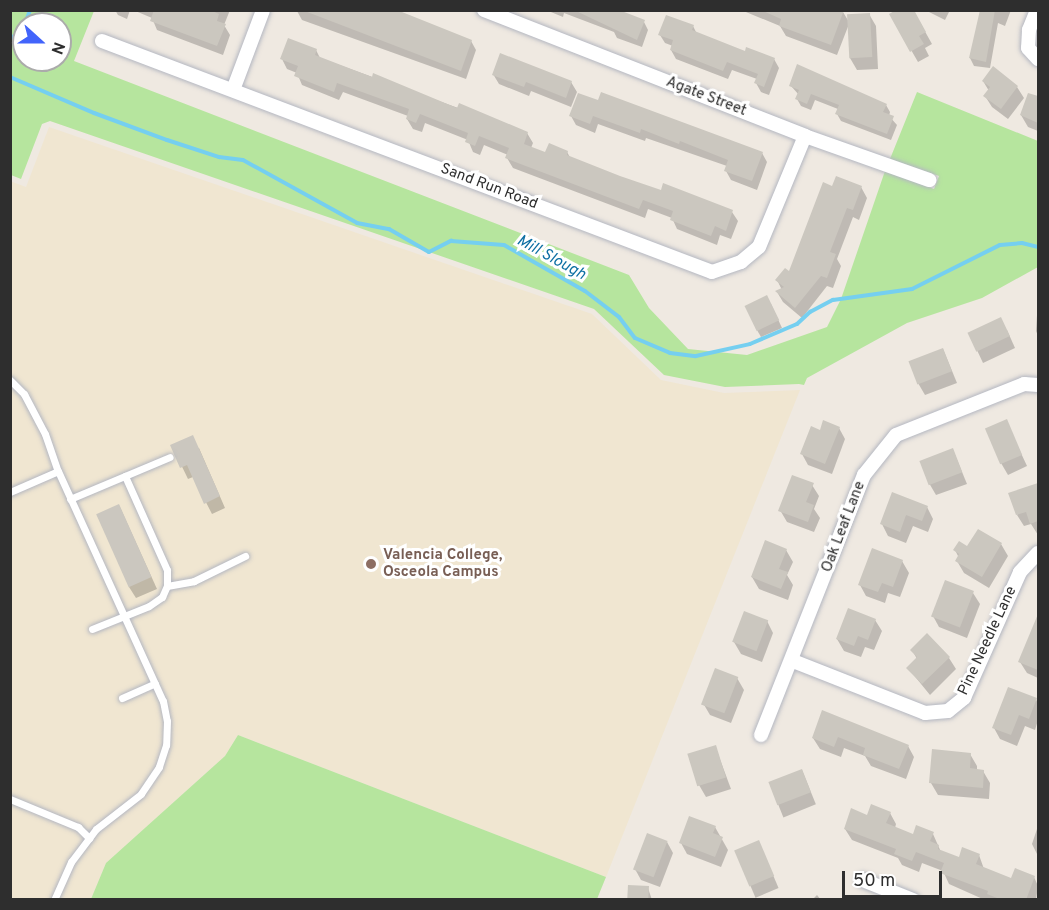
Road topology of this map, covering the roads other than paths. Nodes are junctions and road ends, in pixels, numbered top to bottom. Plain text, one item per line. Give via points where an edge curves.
1 (263, 10) edge
2 (484, 10) edge
3 (1037, 10) edge
4 (102, 41) dead end
5 (1038, 58) edge
6 (233, 90) junction
7 (805, 136) junction
8 (929, 180) dead end
9 (10, 380) edge
10 (1038, 385) edge
11 (170, 457) dead end
12 (58, 471) junction
13 (125, 476) junction
14 (10, 492) edge
15 (70, 499) junction
16 (1038, 553) edge
17 (245, 556) dead end
18 (167, 586) junction
19 (124, 616) junction
20 (92, 629) dead end
21 (793, 661) junction
22 (154, 683) junction
23 (122, 698) dead end
24 (761, 735) dead end
25 (10, 799) edge
26 (89, 838) junction
27 (863, 880) dead end
28 (54, 900) edge
29 (913, 900) edge

1 - 6 street
2 - 7 street, Agate Street
3 - 5 street via 1029,30 1028,48
4 - 6 street, Sand Run Road
6 - 7 street, Sand Run Road via 712,272 741,262 759,247
7 - 8 street, Agate Street
9 - 12 lane via 24,394 45,434
10 - 21 street, Oak Leaf Lane via 1024,384 896,435 864,475
11 - 13 lane
12 - 14 lane
12 - 15 lane
13 - 15 lane
13 - 18 lane via 167,570
15 - 19 lane
16 - 21 street, Pine Needle Lane via 1020,572 964,698 948,711 925,713
17 - 18 lane via 194,582
18 - 19 lane via 162,597
19 - 20 lane
19 - 22 lane
21 - 24 street, Oak Leaf Lane
22 - 23 lane
22 - 26 lane via 167,721 166,745 159,767 141,794 96,828
25 - 26 lane via 78,827
26 - 28 lane via 71,862
27 - 29 street

